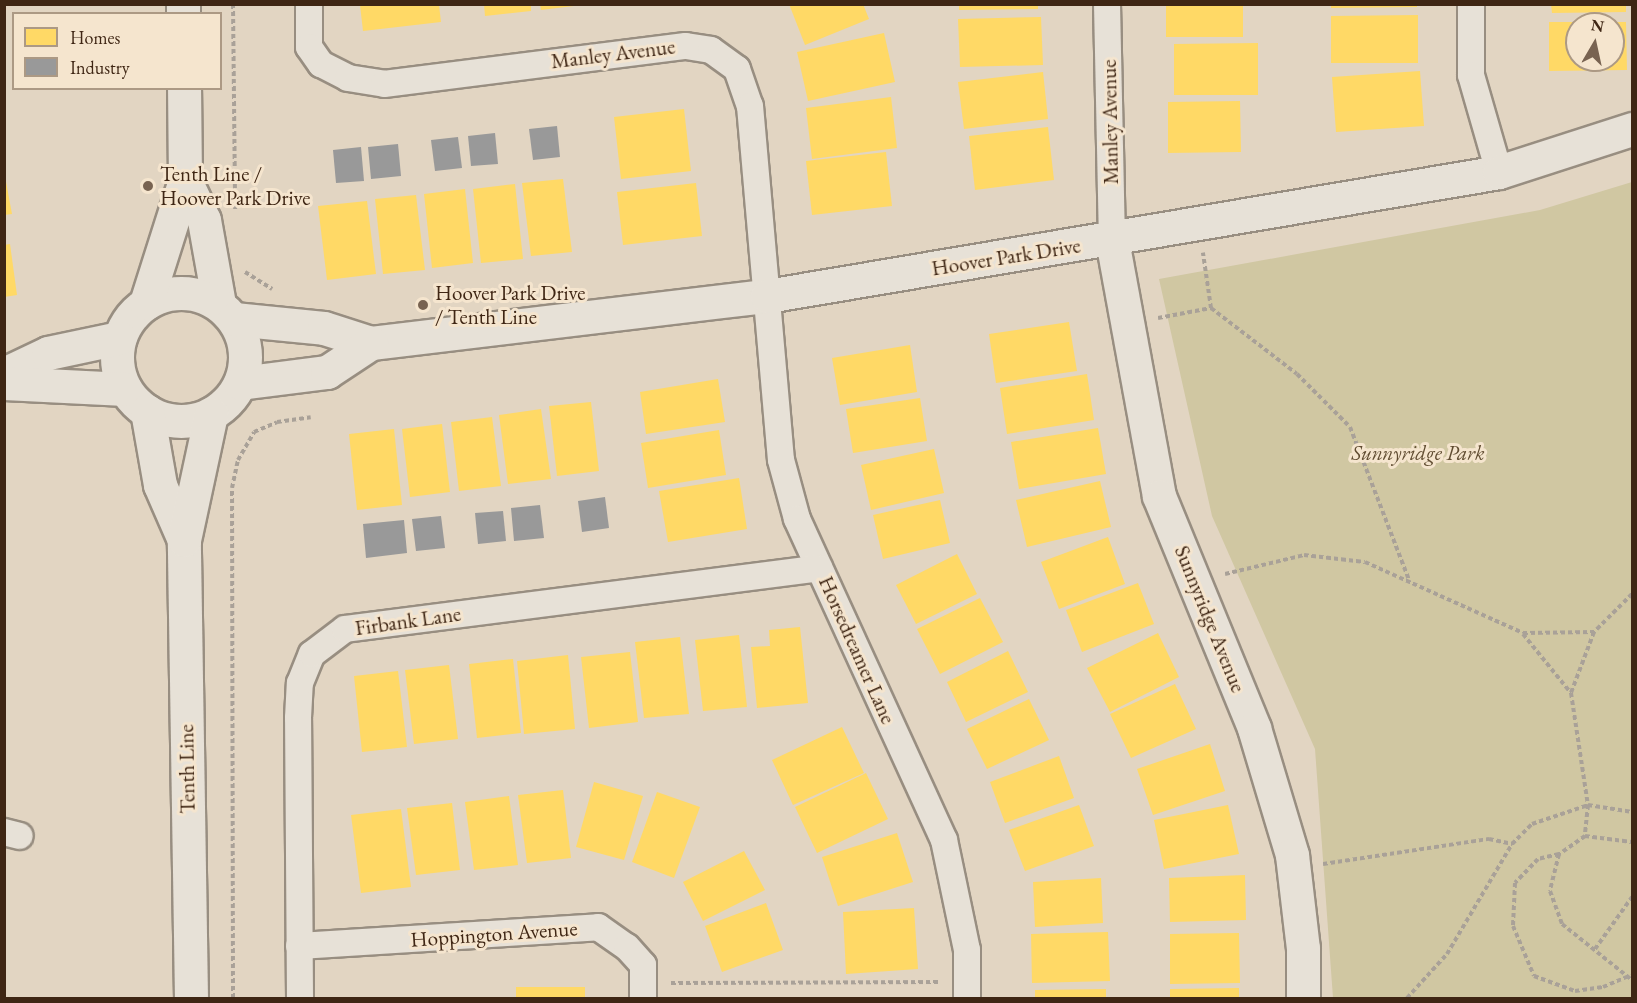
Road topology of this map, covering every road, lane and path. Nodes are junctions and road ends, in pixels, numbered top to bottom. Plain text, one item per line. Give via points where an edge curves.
1 (233, 4) edge
2 (309, 4) edge
3 (1107, 4) edge
4 (1471, 4) edge
5 (184, 90) edge
6 (1632, 129) edge
7 (1499, 172) junction
8 (185, 180) junction
9 (236, 212) dead end
10 (1199, 224) junction
11 (1112, 240) junction
12 (242, 262) dead end
13 (282, 292) dead end
14 (767, 296) junction
15 (146, 303) junction
16 (1211, 308) junction
17 (226, 312) junction
18 (1128, 324) junction
19 (119, 338) junction
20 (371, 343) junction
21 (4, 374) edge
22 (4, 383) edge
23 (240, 383) junction
24 (136, 400) junction
25 (211, 414) junction
26 (311, 417) dead end
27 (184, 540) junction
28 (819, 568) junction
29 (1409, 581) junction
30 (1195, 582) junction
31 (1632, 594) edge
32 (1594, 632) junction
33 (1523, 633) junction
34 (1571, 693) junction
35 (1588, 805) junction
36 (1632, 812) edge
37 (1585, 836) junction
38 (1632, 842) edge
39 (1512, 844) junction
40 (1559, 854) junction
41 (1294, 869) junction
42 (1632, 897) edge
43 (299, 946) junction
44 (1595, 949) junction
45 (1632, 977) edge
46 (967, 990) edge
47 (643, 991) edge
48 (190, 999) edge
49 (233, 999) edge
50 (300, 999) edge
51 (1303, 999) edge
52 (1407, 999) edge

1 - 9 path
2 - 14 street, Manley Avenue via 309,47 321,64 348,78 384,84 611,53 686,46 711,50 737,69 750,106
3 - 11 street, Manley Avenue
4 - 7 street via 1471,75
5 - 8 street
6 - 7 street, Hoover Park Drive
7 - 10 street, Hoover Park Drive
8 - 15 street
8 - 17 street via 204,220
10 - 11 street, Hoover Park Drive
10 - 16 path
11 - 14 street, Hoover Park Drive
11 - 18 street, Sunnyridge Avenue
12 - 13 path via 245,271 274,291
14 - 20 street, Hoover Park Drive
14 - 28 street, Horsedreamer Lane via 781,460 798,519
15 - 17 street via 183,292
15 - 19 street via 134,312
16 - 18 path
16 - 29 path via 1297,374 1350,427
17 - 20 street, Hoover Park Drive via 324,328
17 - 23 street via 243,339 246,361
18 - 30 street, Sunnyridge Avenue via 1159,496
19 - 21 street via 48,353
19 - 24 street via 118,371
20 - 23 street, Hoover Park Drive via 327,372
22 - 24 street
23 - 25 street via 228,401
24 - 25 street via 178,420
24 - 27 street, Tenth Line via 158,478
25 - 27 street, Tenth Line
26 - 49 path via 277,422 254,432 238,460 232,488
27 - 48 street, Tenth Line
28 - 43 street, Firbank Lane via 345,629 312,654 300,683
28 - 46 street, Horsedreamer Lane via 944,840 967,950
29 - 30 path via 1365,562 1304,555
29 - 33 path
30 - 41 street, Sunnyridge Avenue via 1254,728
31 - 32 path
32 - 33 path
32 - 34 path
33 - 34 path
34 - 35 path
35 - 36 path
35 - 37 path
35 - 39 path via 1532,824
37 - 38 path
37 - 40 path
39 - 41 path via 1489,839
39 - 52 path via 1447,954
40 - 44 path via 1550,891 1562,924
40 - 45 path via 1538,859 1515,883 1513,926 1534,976 1575,991
41 - 51 street, Sunnyridge Avenue via 1303,948
42 - 44 path
43 - 47 street, Hoppington Avenue via 598,927 627,947 643,965
43 - 50 street, Firbank Lane
44 - 45 path
46 - 47 path

